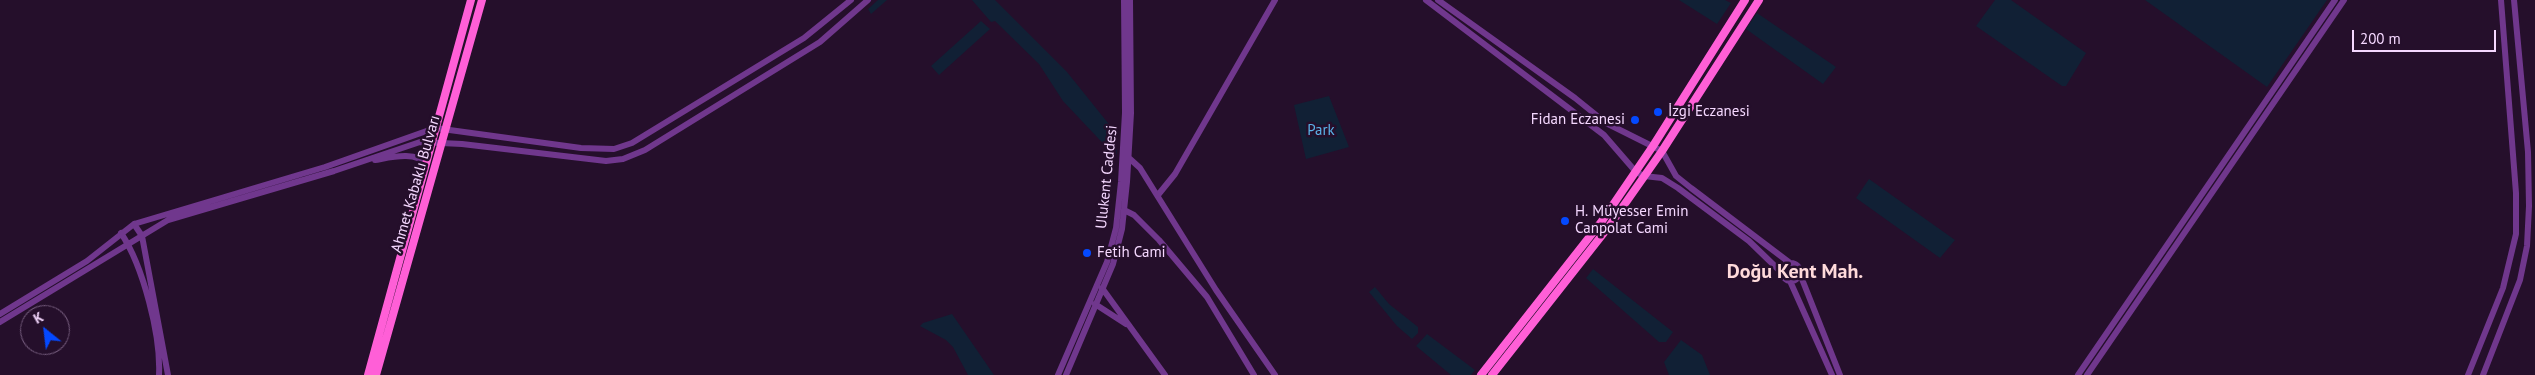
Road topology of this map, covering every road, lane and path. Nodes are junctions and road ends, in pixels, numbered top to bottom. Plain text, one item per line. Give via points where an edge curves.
1 (471, 0) edge
2 (482, 0) edge
3 (851, 0) edge
4 (868, 0) edge
5 (1124, 0) edge
6 (1130, 0) edge
7 (1275, 0) edge
8 (1426, 0) edge
9 (1438, 0) edge
10 (1745, 0) edge
11 (1759, 0) edge
12 (2335, 0) edge
13 (2344, 0) edge
14 (2501, 0) edge
15 (2514, 0) edge
16 (435, 128) junction
17 (445, 129) junction
18 (432, 141) junction
19 (441, 143) junction
20 (1653, 146) junction
21 (1662, 151) junction
22 (1129, 158) junction
23 (361, 162) junction
24 (426, 165) junction
25 (1636, 172) junction
26 (1644, 176) junction
27 (1158, 195) junction
28 (1124, 210) junction
29 (134, 224) junction
30 (120, 233) junction
31 (142, 236) junction
32 (129, 245) junction
33 (1790, 263) junction
34 (1782, 273) junction
35 (1800, 274) junction
36 (1790, 282) junction
37 (1102, 288) junction
38 (1095, 304) junction
39 (0, 314) edge
40 (0, 322) edge
41 (1130, 325) junction
42 (159, 375) edge
43 (168, 375) edge
44 (368, 375) edge
45 (376, 375) edge
46 (1058, 375) edge
47 (1066, 375) edge
48 (1165, 375) edge
49 (1254, 375) edge
50 (1274, 375) edge
51 (1481, 375) edge
52 (1492, 375) edge
53 (1832, 375) edge
54 (1840, 375) edge
55 (2078, 375) edge
56 (2087, 375) edge
57 (2468, 375) edge
58 (2483, 375) edge

1 - 16 main road, Ahmet Kabaklı Bulvarı
2 - 17 main road, Ahmet Kabaklı Bulvarı
3 - 17 street via 804,38 632,143 614,149 581,148
4 - 19 street via 820,42 645,150 623,159 606,161
5 - 46 street, Ulukent Caddesi via 1125,112 1116,228 1107,262
6 - 22 street via 1132,113
7 - 27 street via 1184,159
8 - 25 street via 1604,134
9 - 20 street via 1606,123
10 - 20 main road
11 - 21 main road
12 - 55 street
13 - 56 street
14 - 57 street via 2516,193 2516,234 2504,288
15 - 58 street via 2528,152 2527,243 2520,280
16 - 17 street
16 - 18 main road, Ahmet Kabaklı Bulvarı
16 - 29 street via 325,167
17 - 19 main road, Ahmet Kabaklı Bulvarı
18 - 19 street
18 - 23 street
18 - 24 main road, Ahmet Kabaklı Bulvarı
19 - 45 main road, Ahmet Kabaklı Bulvarı
20 - 21 street
20 - 25 main road
21 - 26 main road
21 - 33 street via 1676,176
22 - 27 street
22 - 28 street
23 - 24 street via 411,157
23 - 31 street via 168,220
24 - 44 main road, Ahmet Kabaklı Bulvarı
25 - 26 street
25 - 51 main road via 1599,225
26 - 34 street via 1662,178 1678,188 1749,241
26 - 52 main road via 1610,225
27 - 50 street via 1216,290
28 - 37 street via 1113,264
28 - 49 street via 1134,215 1160,240 1207,297
29 - 30 street
29 - 31 street
30 - 32 street
30 - 39 street via 75,269
31 - 32 street
31 - 43 street
32 - 40 street
32 - 42 street via 138,264 155,331
33 - 34 street via 1785,265
33 - 35 street via 1798,266
34 - 36 street
35 - 36 street
35 - 54 street
36 - 53 street
37 - 38 street
37 - 41 street
38 - 41 street
38 - 47 street
41 - 48 street

